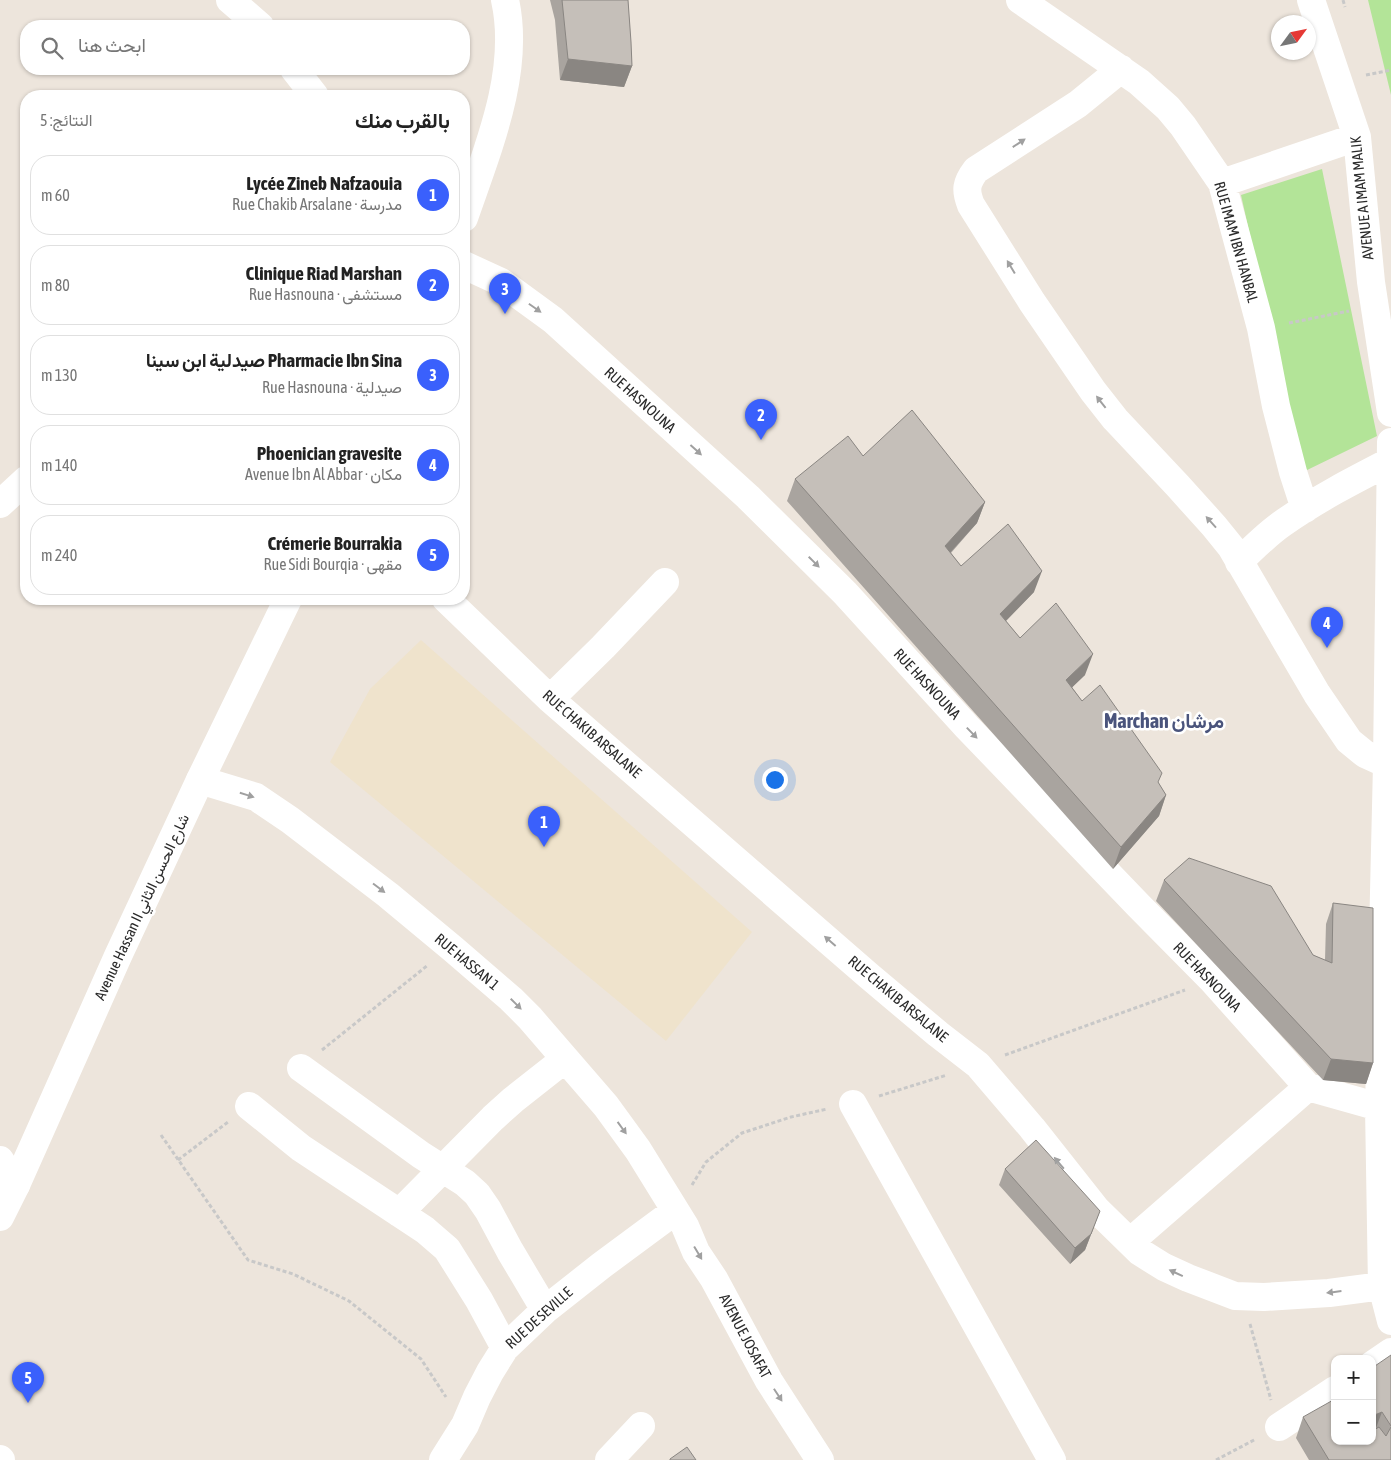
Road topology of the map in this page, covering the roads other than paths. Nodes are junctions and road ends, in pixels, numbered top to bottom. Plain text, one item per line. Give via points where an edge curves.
1 (230, 0) edge
2 (505, 0) edge
3 (1020, 0) edge
4 (1311, 0) edge
5 (253, 20) edge
6 (1121, 70) junction
7 (299, 75) edge
8 (310, 90) edge
9 (1357, 137) junction
10 (1222, 182) junction
11 (470, 201) edge
12 (470, 268) edge
13 (1379, 289) edge
14 (1391, 413) edge
15 (1391, 442) edge
16 (1391, 461) edge
17 (20, 486) edge
18 (0, 504) edge
19 (1305, 509) junction
20 (1239, 562) junction
21 (665, 582) dead end
22 (285, 605) edge
23 (452, 605) edge
24 (550, 699) junction
25 (1387, 764) junction
26 (200, 780) junction
27 (1387, 868) edge
28 (565, 1059) junction
29 (300, 1068) dead end
30 (1308, 1087) junction
31 (853, 1104) road end
32 (249, 1106) dead end
33 (1379, 1107) junction
34 (0, 1160) edge
35 (443, 1169) junction
36 (16, 1185) junction
37 (675, 1210) junction
38 (399, 1214) junction
39 (0, 1217) edge
40 (1130, 1242) junction
41 (1382, 1286) junction
42 (545, 1310) junction
43 (1391, 1321) edge
44 (505, 1348) junction
45 (1391, 1352) edge
46 (1376, 1362) edge
47 (1331, 1393) edge
48 (641, 1426) dead end
49 (1278, 1427) road end
50 (443, 1460) edge
51 (609, 1460) edge
52 (820, 1460) edge
53 (1052, 1460) edge

1 - 5 street
2 - 11 street via 510,48 506,80 488,150
3 - 6 street, RUE IMAM IBN HANBAL
4 - 9 street, AVENUE A IMAM MALIK
6 - 10 street, RUE IMAM IBN HANBAL via 1168,108
20 -> 6 street via 1214,526 1114,419 1093,391 1032,302 971,205 967,193 976,170 1078,104
7 - 8 street
9 - 10 street
9 - 13 street, AVENUE A IMAM MALIK
10 - 19 street, RUE IMAM IBN HANBAL via 1261,328 1276,406
12 -> 30 street, RUE HASNOUNA via 501,282 552,320 748,498 844,593 967,727 1212,980
13 - 14 street, AVENUE A IMAM MALIK
15 - 16 street
16 - 19 street
16 - 25 street
17 - 18 street
19 - 20 street via 1268,534
20 - 25 street via 1317,694 1349,741 1365,754
21 - 24 street
22 - 26 street, Avenue Hassan II شارع الحسن الثاني
23 - 24 street, RUE CHAKIB ARSALANE
40 -> 24 street, RUE CHAKIB ARSALANE via 1096,1209 978,1065 870,976
25 - 27 street
26 -> 28 street, RUE HASSAN 1 via 256,797 290,820 380,889 511,999
26 - 36 street, Avenue Hassan II شارع الحسن الثاني
27 - 33 street
28 - 35 street via 493,1118
28 -> 37 street, RUE HASSAN 1 via 638,1150
29 - 35 street
30 - 33 street
30 - 40 street
31 - 53 street
32 - 38 street via 301,1148
33 - 41 street
34 - 36 street
35 - 38 street
35 - 42 street via 477,1194
36 - 39 street, Avenue Hassan II شارع الحسن الثاني
37 - 42 street, RUE DE SEVILLE
37 -> 52 street, AVENUE JOSAFAT via 769,1381
38 - 44 street via 447,1249
41 -> 40 street, RUE CHAKIB ARSALANE via 1329,1293 1235,1296 1164,1268
41 - 43 street
42 - 44 street, RUE DE SEVILLE
44 - 50 street, RUE DE SEVILLE
45 - 46 street
47 - 49 street
48 - 51 street

